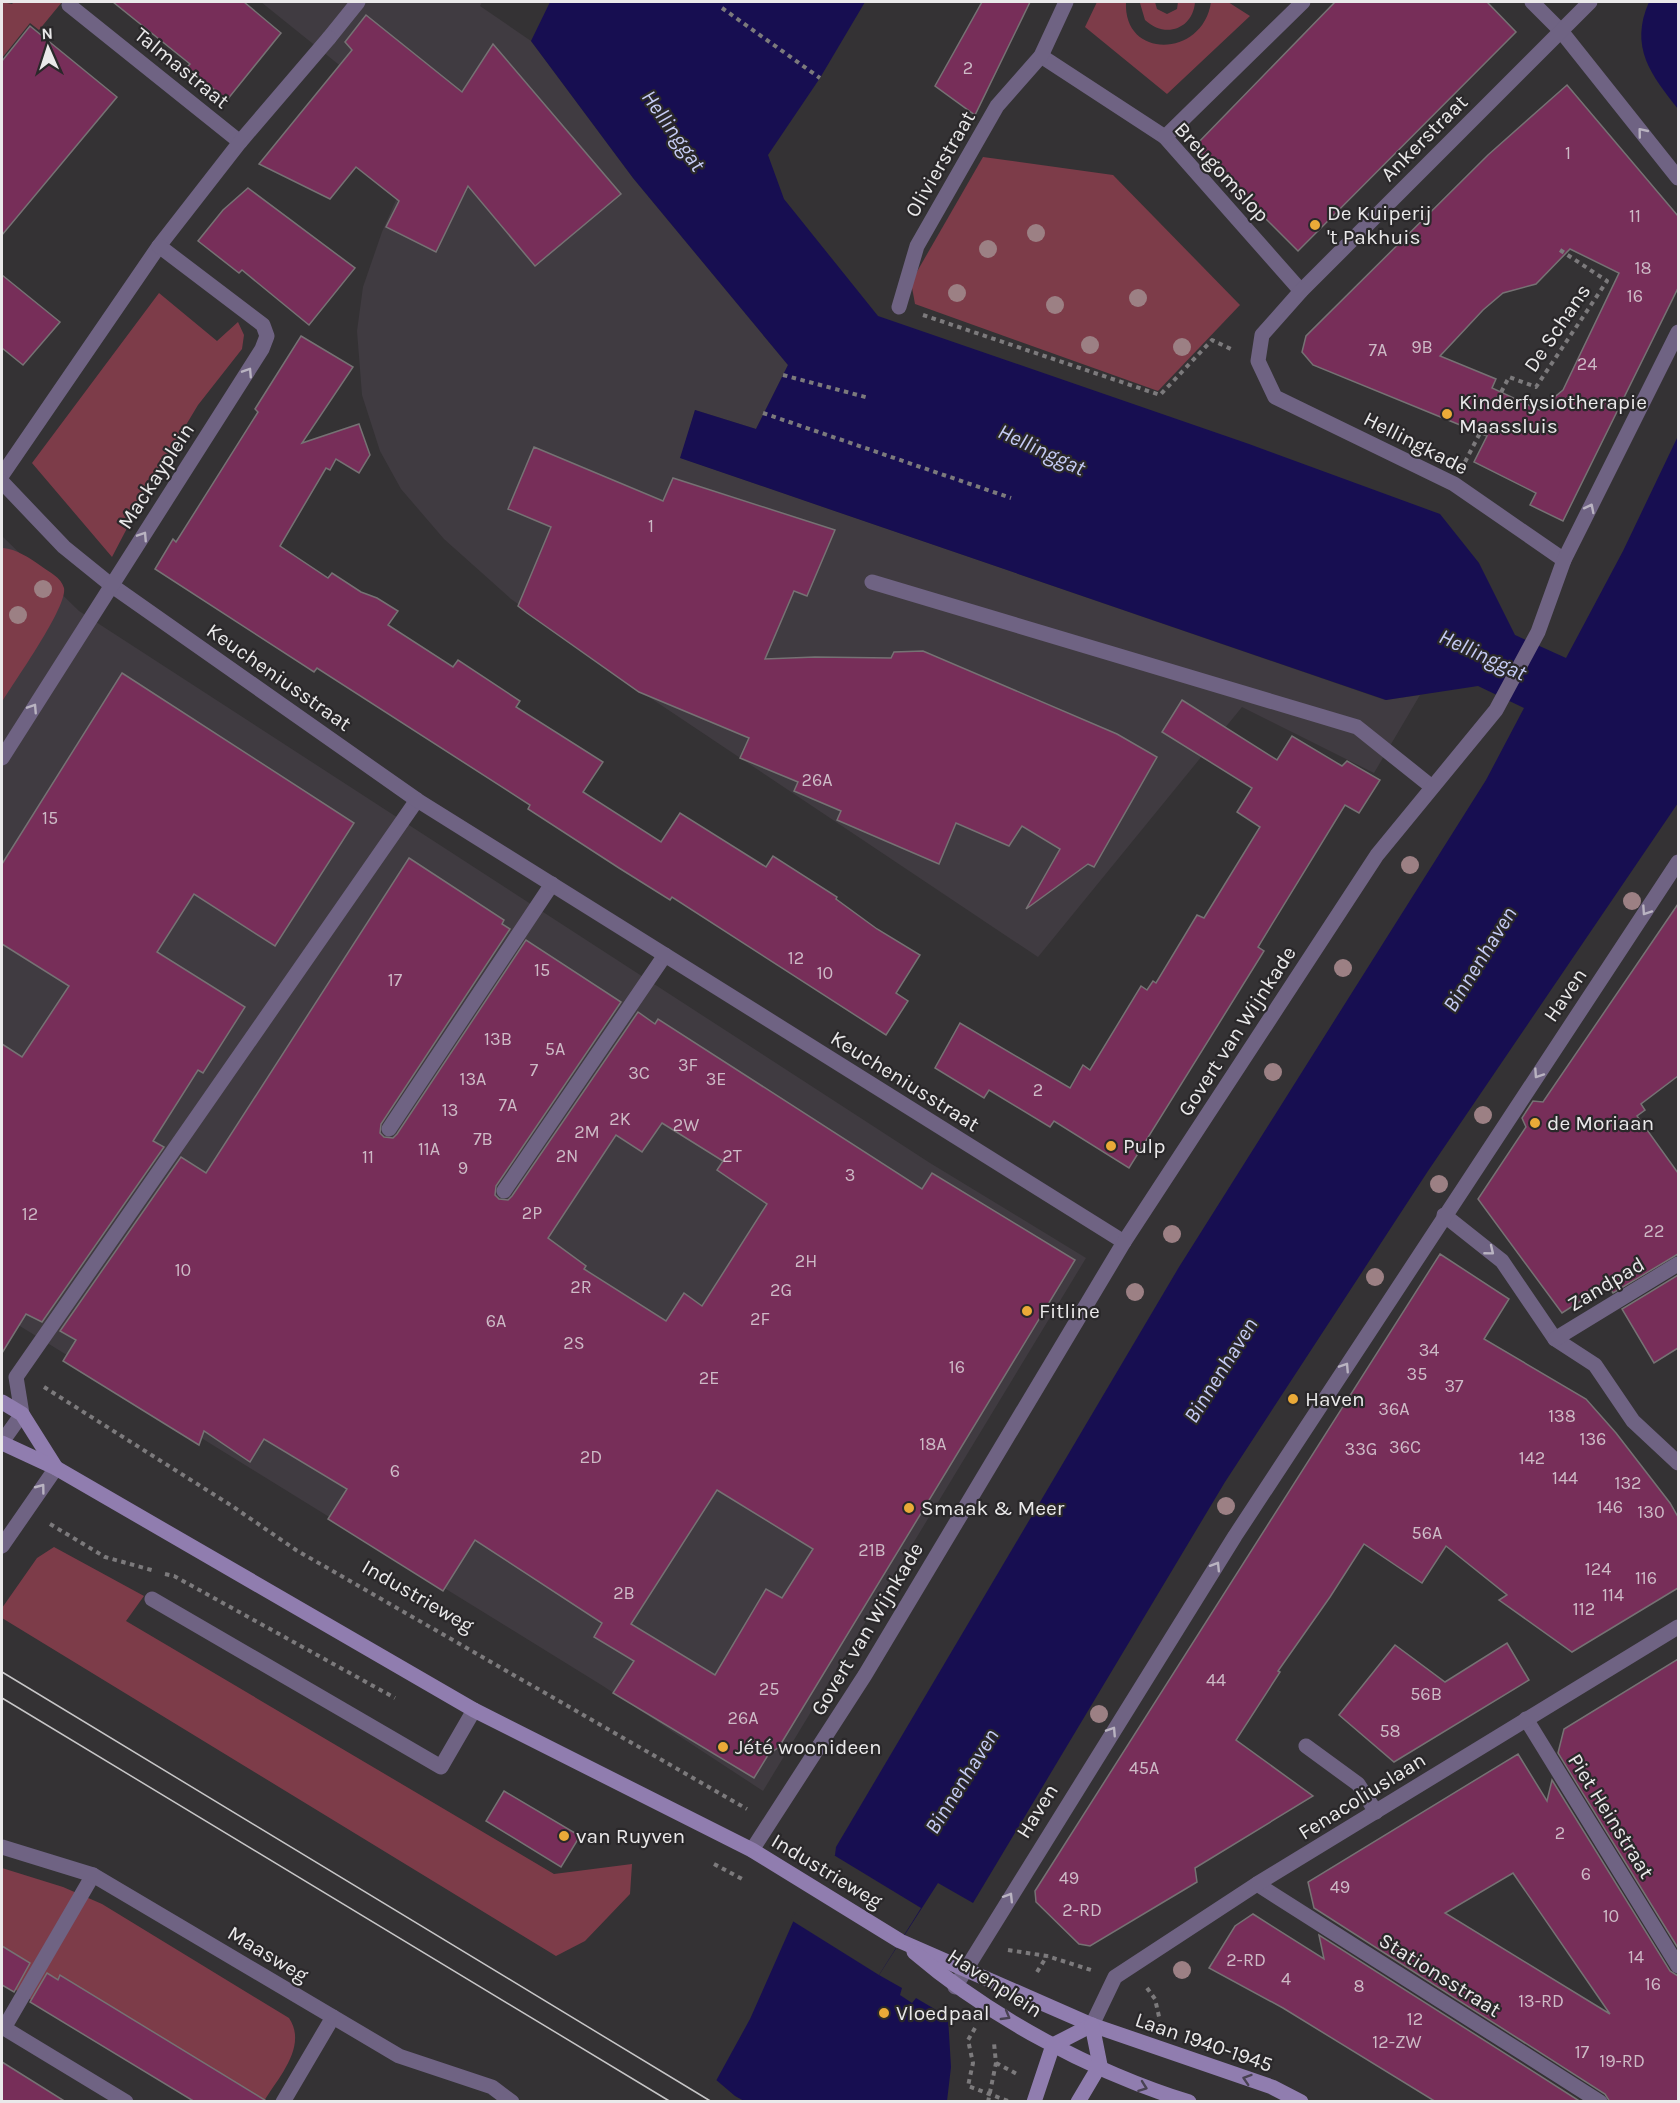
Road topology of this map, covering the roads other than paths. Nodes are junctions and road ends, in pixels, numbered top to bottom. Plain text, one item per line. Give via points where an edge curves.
1 (358, 2) edge
2 (1066, 2) edge
3 (1303, 2) edge
4 (1532, 2) edge
5 (1590, 2) edge
6 (69, 5) dead end
7 (1561, 31) junction
8 (1041, 56) junction
9 (1165, 137) junction
10 (240, 142) junction
11 (1678, 178) edge
12 (159, 246) junction
13 (1301, 291) junction
14 (898, 307) road end
15 (1678, 332) edge
16 (1258, 362) joint
17 (2, 475) edge
18 (2, 482) edge
19 (1564, 560) junction
20 (872, 582) dead end
21 (111, 585) junction
22 (2, 758) edge
23 (1432, 788) junction
24 (417, 800) junction
25 (1678, 862) edge
26 (552, 884) junction
27 (665, 955) junction
28 (389, 1129) dead end
29 (504, 1191) dead end
30 (1444, 1215) junction
31 (1124, 1242) junction
32 (1678, 1264) edge
33 (1555, 1340) junction
34 (2, 1402) edge
35 (22, 1414) junction
36 (2, 1442) edge
37 (1678, 1463) edge
38 (56, 1468) junction
39 (2, 1546) edge
40 (152, 1599) dead end
41 (1678, 1628) edge
42 (474, 1710) junction
43 (1526, 1719) junction
44 (1306, 1746) dead end
45 (1376, 1812) junction
46 (2, 1847) edge
47 (752, 1850) junction
48 (93, 1875) junction
49 (1257, 1884) junction
50 (900, 1941) junction
51 (1678, 1966) edge
52 (965, 1969) junction
53 (955, 1987) junction
54 (333, 2017) junction
55 (1092, 2025) junction
56 (1053, 2044) junction
57 (1100, 2065) junction
58 (126, 2102) edge
59 (283, 2102) edge
60 (512, 2102) edge
61 (1034, 2102) edge
62 (1078, 2102) edge
63 (1189, 2102) edge
64 (1301, 2102) edge
65 (1600, 2102) edge

1 - 10 street
2 - 8 street, Olivierstraat
3 - 9 street
4 - 7 street
5 - 7 street, Ankerstraat
6 - 10 street, Talmastraat
11 -> 7 street
7 - 13 street, Ankerstraat
8 - 9 street, Breugomslop
8 - 14 street, Olivierstraat via 997,106 917,246
9 - 13 street, Breugomslop
10 - 12 street
12 - 17 street
21 -> 12 street, Mackayplein via 267,336 263,325
13 - 16 street, Ankerstraat via 1262,335
19 -> 15 street
16 - 19 street, Hellingkade via 1275,397 1454,484
18 - 21 street, Keucheniusstraat via 64,547
19 - 23 street, Govert van Wijnkade via 1538,632 1496,710
20 - 23 street via 1357,727
22 -> 21 street, Mackayplein
21 - 24 street, Keucheniusstraat
23 - 31 street, Govert van Wijnkade via 1377,855
24 - 26 street, Keucheniusstraat
24 - 35 street via 16,1377
25 -> 30 street, Haven
26 - 27 street, Keucheniusstraat
26 - 28 street
27 - 29 street
27 - 31 street, Keucheniusstraat
30 -> 33 street via 1502,1261
52 -> 30 street, Haven via 1235,1536
31 - 47 street, Govert van Wijnkade via 865,1675
32 - 33 street, Zandpad
33 - 37 street via 1595,1365 1633,1421
34 - 35 main road, Industrieweg
35 - 36 street
35 - 38 main road, Industrieweg
36 - 38 main road, Industrieweg
39 -> 38 street
38 - 42 main road, Industrieweg
40 - 42 street via 441,1767
41 - 43 street, Fenacoliuslaan
42 - 47 main road, Industrieweg
43 - 45 street, Fenacoliuslaan
43 - 51 street, Piet Heinstraat
44 - 45 street via 1358,1784
45 - 49 street, Fenacoliuslaan
46 - 48 street, Maasweg
47 - 50 main road, Industrieweg
48 - 54 street, Maasweg
48 - 58 street via 4,2028
49 - 55 street, Fenacoliuslaan via 1115,1977
49 - 65 street, Stationsstraat
50 - 52 main road, Havenplein
50 - 53 main road, Havenplein
52 - 53 street, Haven
52 - 55 main road, Havenplein
53 -> 56 main road, Havenplein
54 - 59 street
54 - 60 street, Maasweg via 399,2056 492,2087
55 - 56 main road
55 - 57 main road
64 -> 55 main road, Laan 1940-1945 via 1272,2087
56 - 57 main road, Havenplein
56 - 61 main road
57 - 62 main road
57 -> 63 main road via 1138,2086

